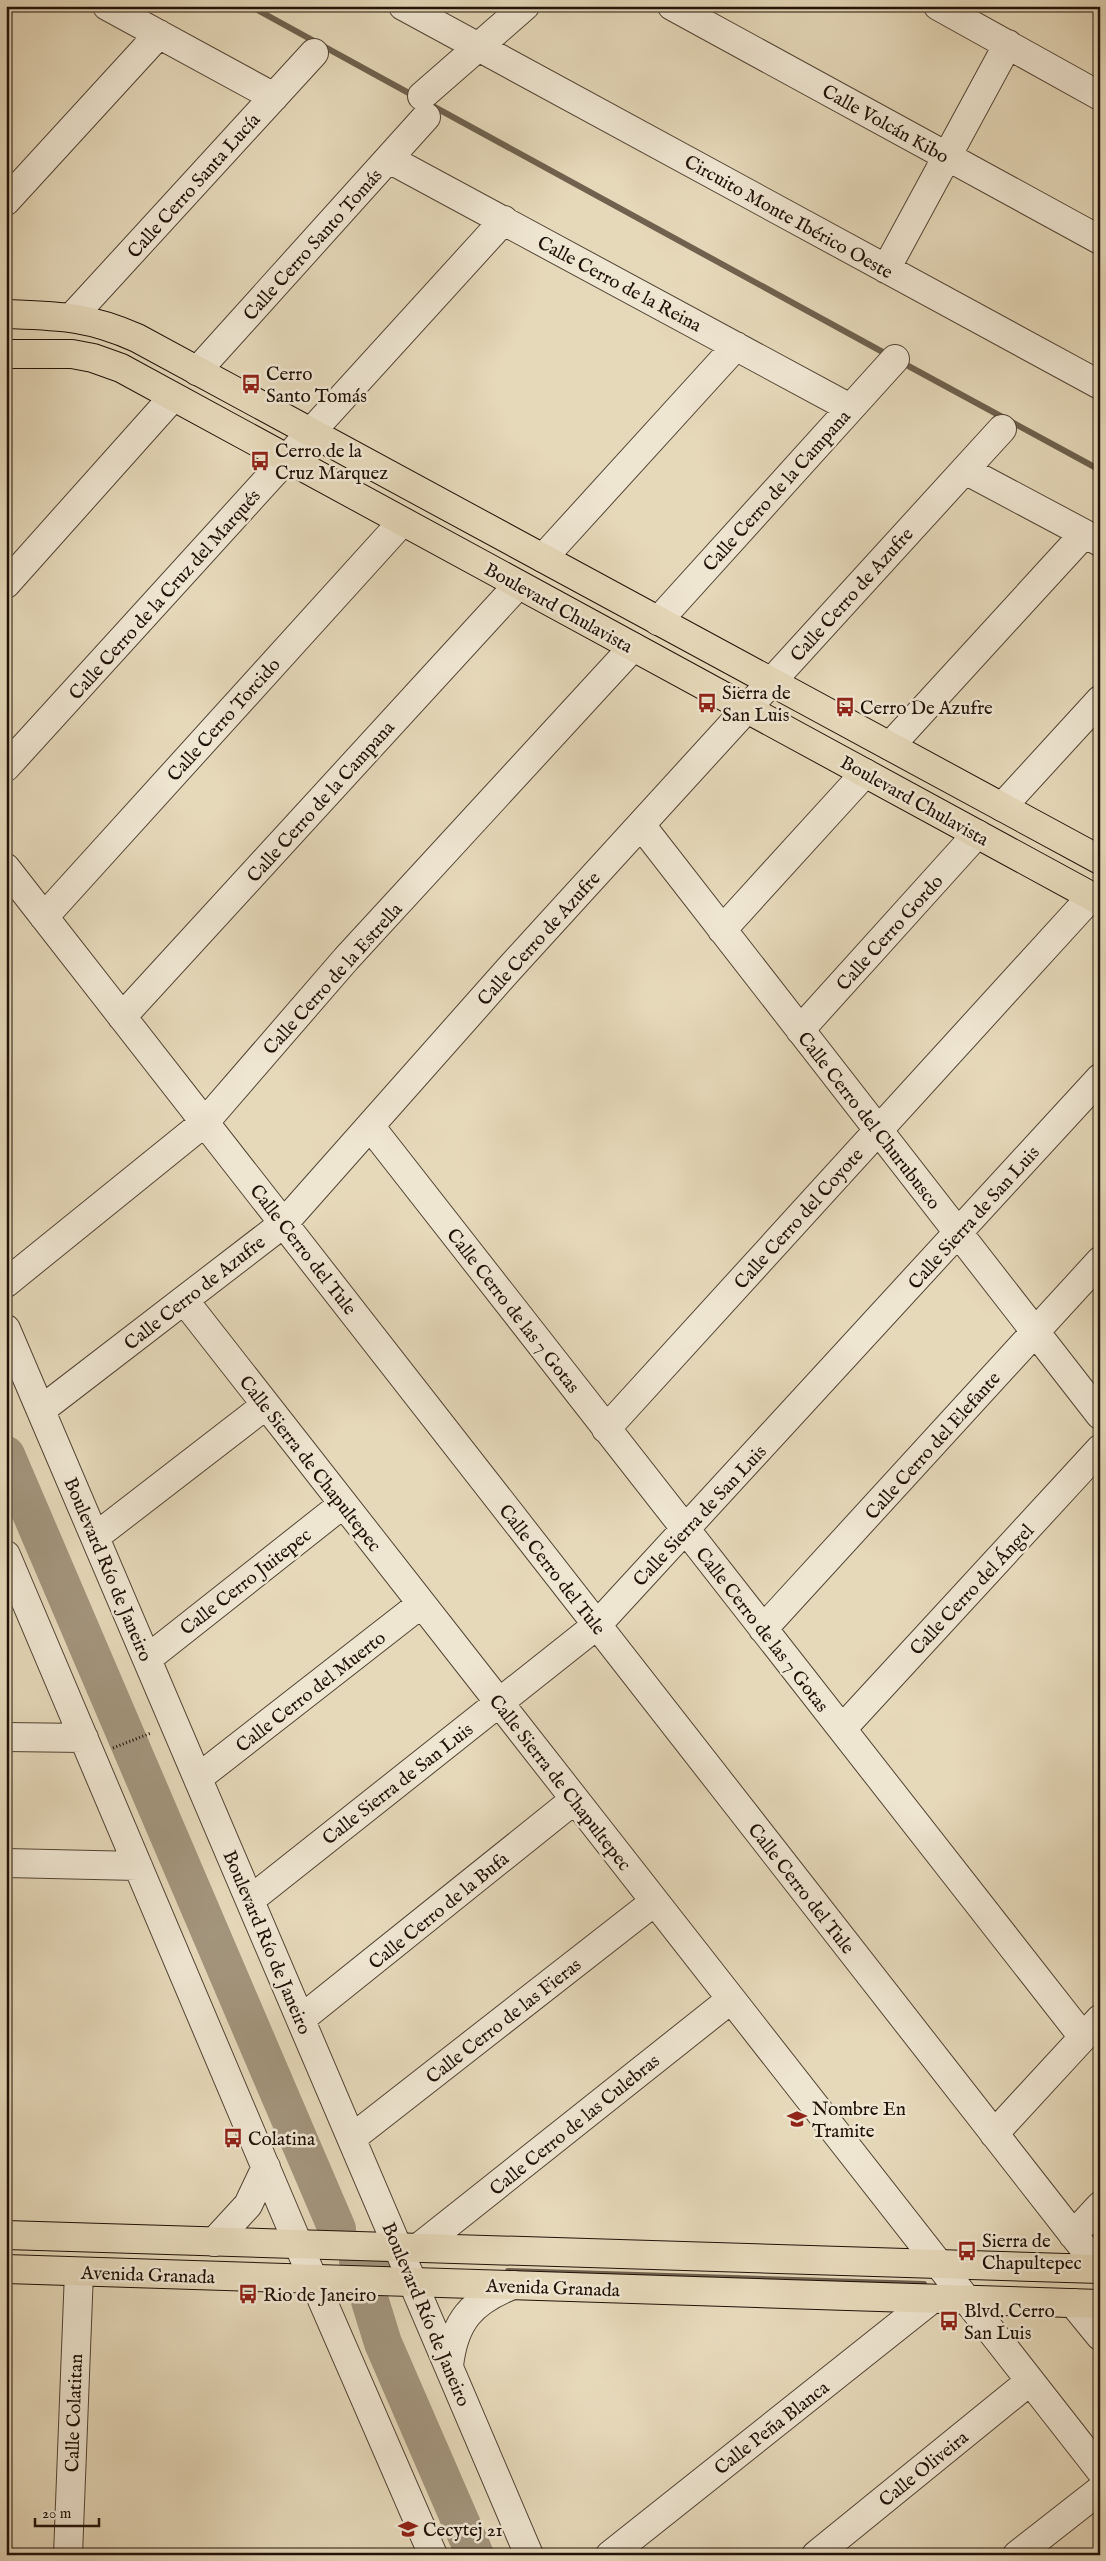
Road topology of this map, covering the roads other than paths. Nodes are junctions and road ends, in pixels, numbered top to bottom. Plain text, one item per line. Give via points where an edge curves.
1 (107, 6) edge
2 (403, 6) edge
3 (525, 6) edge
4 (672, 6) edge
5 (938, 6) edge
6 (159, 34) junction
7 (1008, 44) junction
8 (478, 47) junction
9 (314, 53) dead end
10 (274, 96) junction
11 (1100, 96) edge
12 (947, 157) junction
13 (389, 159) junction
14 (6, 200) edge
15 (504, 220) junction
16 (1100, 240) edge
17 (886, 269) junction
18 (6, 314) edge
19 (72, 317) junction
20 (736, 346) junction
21 (6, 354) edge
22 (895, 359) dead end
23 (197, 371) junction
24 (1100, 385) edge
25 (173, 397) junction
26 (850, 408) junction
27 (1002, 429) dead end
28 (311, 432) junction
29 (287, 459) junction
30 (965, 470) junction
31 (402, 522) junction
32 (1092, 538) edge
33 (542, 558) junction
34 (6, 584) edge
35 (518, 585) junction
36 (658, 621) junction
37 (633, 647) junction
38 (771, 682) junction
39 (1100, 700) edge
40 (747, 709) junction
41 (890, 746) junction
42 (6, 767) edge
43 (865, 773) junction
44 (1002, 808) junction
45 (641, 825) junction
46 (978, 834) junction
47 (1100, 860) edge
48 (6, 868) edge
49 (1096, 899) edge
50 (44, 917) junction
51 (722, 930) junction
52 (122, 1017) junction
53 (800, 1030) junction
54 (1100, 1078) edge
55 (205, 1122) junction
56 (370, 1126) junction
57 (878, 1131) junction
58 (284, 1223) junction
59 (958, 1233) junction
60 (1100, 1262) edge
61 (6, 1283) edge
62 (184, 1300) junction
63 (6, 1329) edge
64 (1035, 1332) junction
65 (266, 1405) junction
66 (41, 1410) junction
67 (1100, 1414) edge
68 (606, 1429) junction
69 (1100, 1449) edge
70 (343, 1504) junction
71 (686, 1531) junction
72 (95, 1537) junction
73 (6, 1555) edge
74 (421, 1604) junction
75 (597, 1625) junction
76 (763, 1629) junction
77 (147, 1659) junction
78 (499, 1703) junction
79 (842, 1729) junction
80 (6, 1737) edge
81 (88, 1747) junction
82 (198, 1778) junction
83 (574, 1800) junction
84 (6, 1863) edge
85 (138, 1866) junction
86 (250, 1900) junction
87 (654, 1902) junction
88 (730, 2000) junction
89 (301, 2019) junction
90 (1091, 2028) edge
91 (994, 2134) junction
92 (352, 2138) junction
93 (266, 2167) junction
94 (1100, 2206) edge
95 (6, 2235) edge
96 (1073, 2235) junction
97 (214, 2242) junction
98 (299, 2244) junction
99 (408, 2248) junction
100 (938, 2264) junction
101 (6, 2269) edge
102 (1100, 2269) edge
103 (79, 2272) junction
104 (313, 2279) junction
105 (413, 2282) junction
106 (513, 2285) junction
107 (932, 2299) junction
108 (966, 2300) junction
109 (1087, 2304) edge
110 (1100, 2336) edge
111 (449, 2366) junction
112 (1030, 2381) junction
113 (1100, 2470) edge
114 (1100, 2490) edge
115 (68, 2555) edge
116 (434, 2555) edge
117 (529, 2555) edge
118 (610, 2555) edge
119 (816, 2555) edge
120 (1017, 2555) edge

1 - 6 street
2 - 8 street, Circuito Monte Ibérico Oeste
3 - 8 street, Calle Cerro Santo Tomás
4 - 12 street, Calle Volcán Kibo
5 - 7 street
6 - 10 street
6 - 14 street
7 - 11 street
7 - 12 street
8 - 13 street, Calle Cerro Santo Tomás via 424,107
8 - 17 street, Circuito Monte Ibérico Oeste
9 - 10 street, Calle Cerro Santa Lucía
10 - 19 street, Calle Cerro Santa Lucía
12 - 16 street, Calle Volcán Kibo
12 - 17 street
13 - 15 street, Calle Cerro de la Reina
13 - 23 street, Calle Cerro Santo Tomás
15 - 20 street, Calle Cerro de la Reina
15 - 28 street, Calle Cerro de la Cruz del Marqués
17 - 24 street, Circuito Monte Ibérico Oeste
18 - 19 main road, Boulevard Chulavista
19 - 23 main road, Boulevard Chulavista via 107,324
20 - 26 street, Calle Cerro de la Reina
20 - 33 street
21 - 25 main road, Boulevard Chulavista via 72,354 93,358 121,368
22 - 26 street, Calle Cerro de la Campana
23 - 28 main road, Boulevard Chulavista
25 - 29 main road, Boulevard Chulavista
25 - 34 street
26 - 36 street, Calle Cerro de la Campana
27 - 30 street, Calle Cerro de Azufre
28 - 29 street, Calle Cerro de la Cruz del Marqués
28 - 33 main road, Boulevard Chulavista
29 - 31 main road, Boulevard Chulavista
29 - 42 street, Calle Cerro de la Cruz del Marqués
30 - 32 street
30 - 38 street, Calle Cerro de Azufre
31 - 35 main road, Boulevard Chulavista
31 - 50 street, Calle Cerro Torcido
32 - 41 street
33 - 36 main road, Boulevard Chulavista
35 - 37 main road, Boulevard Chulavista
35 - 52 street, Calle Cerro de la Campana
36 - 38 main road, Boulevard Chulavista
37 - 40 main road, Boulevard Chulavista
37 - 55 street, Calle Cerro de la Estrella via 346,959
38 - 40 street, Calle Cerro de Azufre
38 - 41 main road, Boulevard Chulavista
39 - 44 street
40 - 43 main road, Boulevard Chulavista
40 - 45 street, Calle Cerro de Azufre
41 - 44 main road, Boulevard Chulavista
43 - 46 main road, Boulevard Chulavista
43 - 51 street
44 - 47 main road, Boulevard Chulavista
45 - 51 street, Calle Cerro del Churubusco
45 - 56 street, Calle Cerro de Azufre
46 - 49 main road, Boulevard Chulavista
46 - 53 street, Calle Cerro Gordo
48 - 50 street, Calle Cerro del Tule
49 - 57 street, Calle Cerro del Coyote
50 - 52 street, Calle Cerro del Tule
51 - 53 street, Calle Cerro del Churubusco
52 - 55 street, Calle Cerro del Tule
53 - 57 street, Calle Cerro del Churubusco
54 - 59 street, Calle Sierra de San Luis
55 - 58 street, Calle Cerro del Tule
55 - 61 street, Calle Cerro de la Estrella
56 - 58 street, Calle Cerro de Azufre
56 - 68 street, Calle Cerro de las 7 Gotas
57 - 59 street, Calle Cerro del Churubusco
57 - 68 street, Calle Cerro del Coyote
58 - 62 street, Calle Cerro de Azufre
58 - 75 street, Calle Cerro del Tule
59 - 64 street, Calle Cerro del Churubusco
59 - 71 street, Calle Sierra de San Luis
60 - 64 street, Calle Cerro del Elefante
62 - 65 street, Calle Sierra de Chapultepec
62 - 66 street, Calle Cerro de Azufre
63 - 66 street, Boulevard Río de Janeiro
64 - 67 street, Calle Cerro del Churubusco
64 - 76 street, Calle Cerro del Elefante
65 - 70 street, Calle Sierra de Chapultepec
65 - 72 street
66 - 72 street, Boulevard Río de Janeiro
68 - 71 street, Calle Cerro de las 7 Gotas
69 - 79 street, Calle Cerro del Ángel
70 - 74 street, Calle Sierra de Chapultepec
70 - 77 street, Calle Cerro Juitepec
71 - 75 street, Calle Sierra de San Luis
71 - 76 street, Calle Cerro de las 7 Gotas
72 - 77 street, Boulevard Río de Janeiro
73 - 81 street
74 - 78 street, Calle Sierra de Chapultepec
74 - 82 street, Calle Cerro del Muerto
75 - 78 street, Calle Sierra de San Luis
75 - 91 street, Calle Cerro del Tule
76 - 79 street, Calle Cerro de las 7 Gotas
77 - 82 street, Boulevard Río de Janeiro
78 - 83 street, Calle Sierra de Chapultepec
78 - 86 street, Calle Sierra de San Luis
79 - 90 street, Calle Cerro de las 7 Gotas
80 - 81 street
81 - 85 street
82 - 86 street, Boulevard Río de Janeiro
83 - 87 street, Calle Sierra de Chapultepec
83 - 89 street, Calle Cerro de la Bufa
84 - 85 street
85 - 93 street
86 - 89 street, Boulevard Río de Janeiro
87 - 88 street, Calle Sierra de Chapultepec
87 - 92 street, Calle Cerro de las Fieras
88 - 99 street, Calle Cerro de las Culebras
88 - 100 street, Calle Sierra de Chapultepec
89 - 92 street, Boulevard Río de Janeiro
90 - 91 street
91 - 96 street, Calle Cerro del Tule
92 - 99 street, Boulevard Río de Janeiro
93 - 97 street via 248,2205
93 - 98 street
94 - 96 street
95 - 97 main road, Avenida Granada
96 - 102 street, Calle Cerro del Tule
97 - 98 main road, Avenida Granada
98 - 99 main road, Avenida Granada
98 - 104 street
99 - 100 main road, Avenida Granada
99 - 105 street, Boulevard Río de Janeiro
100 - 102 main road, Avenida Granada
100 - 108 street, Calle Sierra de Chapultepec
101 - 103 main road, Avenida Granada
103 - 104 main road, Avenida Granada
103 - 115 street, Calle Colatitan
104 - 105 main road, Avenida Granada
104 - 116 street
105 - 106 main road, Avenida Granada
105 - 111 street, Boulevard Río de Janeiro
106 - 107 main road, Avenida Granada
106 - 111 street via 491,2294 472,2308 451,2345
107 - 108 main road, Avenida Granada
107 - 118 street, Calle Peña Blanca
108 - 109 main road, Avenida Granada
108 - 112 street
109 - 110 street
111 - 117 street, Boulevard Río de Janeiro
112 - 113 street
112 - 119 street, Calle Oliveira
114 - 120 street

